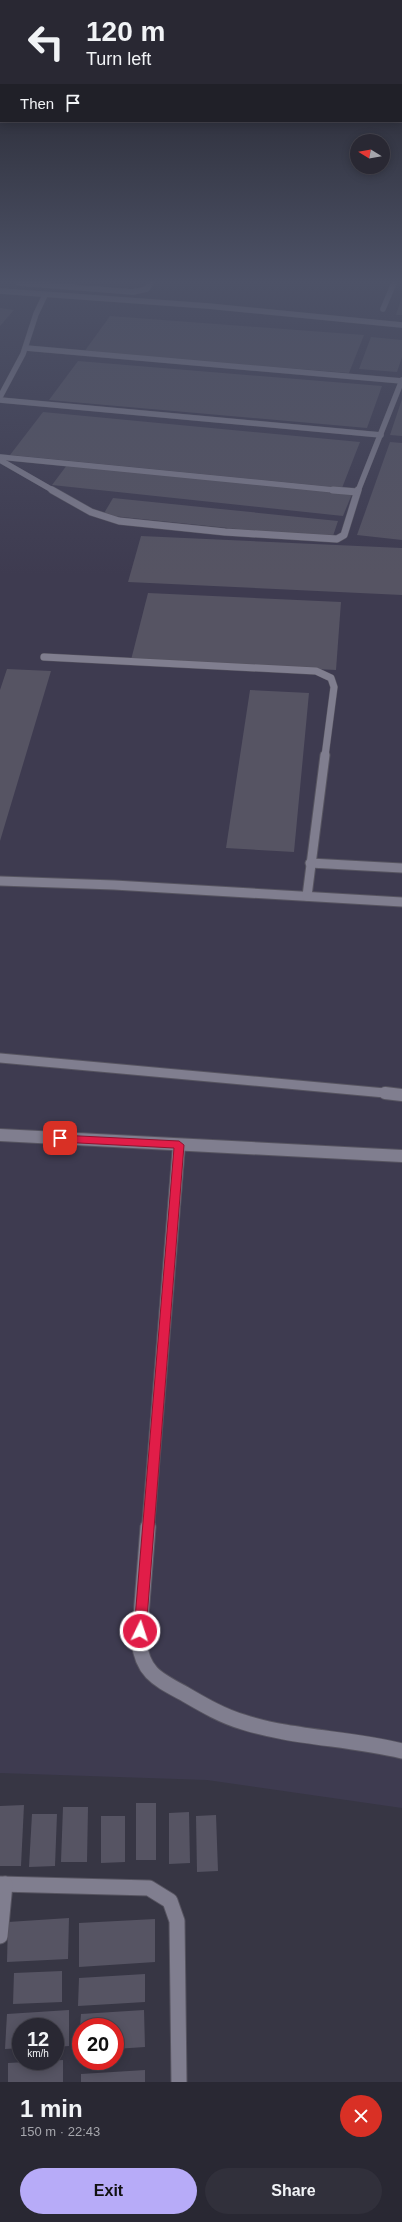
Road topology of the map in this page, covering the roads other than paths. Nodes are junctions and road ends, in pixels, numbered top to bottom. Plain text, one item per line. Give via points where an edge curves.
1 (10, 380) edge
2 (402, 381) edge
3 (0, 399) edge
4 (382, 435) junction
5 (0, 458) edge
6 (357, 492) junction
7 (44, 657) dead end
8 (310, 863) junction
9 (402, 868) edge
10 (0, 881) edge
11 (307, 896) junction
12 (402, 902) edge
13 (0, 1058) edge
14 (402, 1095) edge
15 (0, 1135) edge
16 (179, 1145) junction
17 (402, 1156) edge
18 (402, 1751) edge
19 (2, 1884) edge
20 (0, 1936) edge
21 (178, 2082) edge

1 - 3 street
2 - 4 street
3 - 4 street
4 - 6 street
5 - 6 street
5 - 6 street via 91,512 135,524 338,540 344,535
7 - 8 street via 316,671 331,678 334,687
8 - 9 street
8 - 11 street
10 - 11 street
11 - 12 street
13 - 14 street
15 - 16 street
16 - 17 street
16 - 18 street via 139,1645 142,1658 148,1670 159,1680 224,1714 250,1724 344,1738
19 - 20 street
19 - 21 street via 149,1888 170,1901 177,1920

